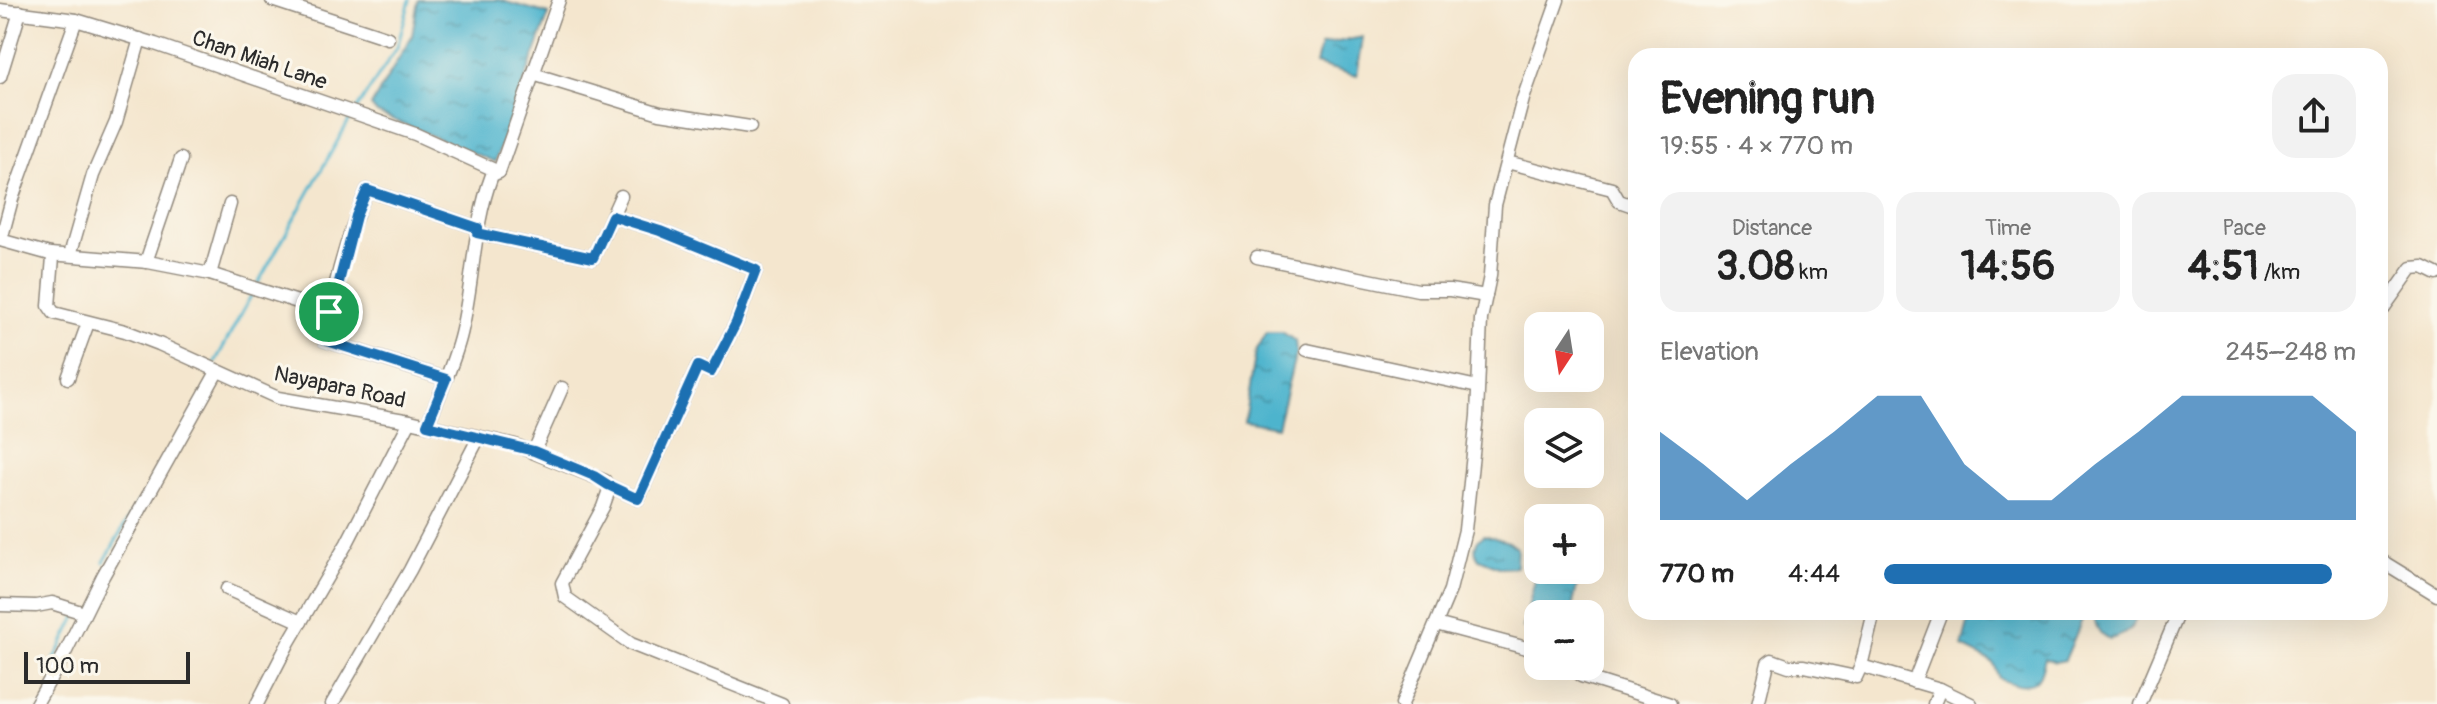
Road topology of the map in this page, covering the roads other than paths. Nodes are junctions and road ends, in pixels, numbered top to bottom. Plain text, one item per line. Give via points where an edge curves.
1 (272, 0) edge
2 (559, 0) edge
3 (1558, 0) edge
4 (0, 10) edge
5 (20, 12) junction
6 (76, 20) junction
7 (388, 38) dead end
8 (140, 39) junction
9 (533, 74) junction
10 (0, 77) edge
11 (750, 127) dead end
12 (181, 159) dead end
13 (1507, 162) junction
14 (499, 172) junction
15 (621, 196) dead end
16 (230, 204) dead end
17 (1628, 204) edge
18 (612, 216) junction
19 (477, 230) junction
20 (0, 240) edge
21 (50, 254) junction
22 (70, 255) junction
23 (1257, 257) dead end
24 (146, 262) junction
25 (210, 274) junction
26 (2437, 274) edge
27 (1486, 296) junction
28 (2388, 302) edge
29 (329, 312) junction
30 (88, 323) junction
31 (1307, 350) dead end
32 (217, 372) junction
33 (68, 378) dead end
34 (446, 379) junction
35 (1478, 387) junction
36 (562, 388) dead end
37 (410, 421) junction
38 (427, 425) junction
39 (479, 437) junction
40 (534, 451) junction
41 (608, 485) junction
42 (2388, 565) edge
43 (227, 589) dead end
44 (2437, 595) edge
45 (0, 605) edge
46 (84, 613) junction
47 (1872, 620) edge
48 (1938, 620) edge
49 (2176, 620) edge
50 (301, 622) junction
51 (1436, 624) junction
52 (1524, 647) edge
53 (1861, 666) junction
54 (1594, 680) edge
55 (1914, 682) junction
56 (1940, 689) junction
57 (36, 704) edge
58 (257, 704) edge
59 (332, 704) edge
60 (782, 704) edge
61 (1402, 704) edge
62 (1670, 704) edge
63 (1758, 704) edge
64 (1934, 704) edge
65 (1971, 704) edge
66 (2140, 704) edge

1 - 7 street
2 - 9 street
3 - 13 street
4 - 5 street, Chan Miah Lane
5 - 6 street, Chan Miah Lane
5 - 10 street
6 - 8 street, Chan Miah Lane
6 - 20 street
8 - 14 street, Chan Miah Lane via 415,134
8 - 22 street
9 - 11 street via 660,113
9 - 14 street
12 - 24 street
13 - 17 street via 1611,188
13 - 27 street via 1495,205
14 - 19 street via 492,175
15 - 18 street
16 - 25 street
18 - 19 street via 593,258
18 - 41 street, Nayapara Road via 756,270 711,372 698,366 638,499
19 - 29 street via 367,190
19 - 34 street via 460,337
20 - 21 street
21 - 22 street
21 - 30 street, Nayapara Road via 55,262 51,310
22 - 24 street
23 - 27 street via 1418,290
24 - 25 street
25 - 29 street
26 - 28 street via 2412,268
27 - 35 street
29 - 34 street via 324,340
30 - 32 street, Nayapara Road via 125,331
30 - 33 street
31 - 35 street
32 - 37 street, Nayapara Road via 278,398
32 - 46 street
34 - 38 street
35 - 51 street via 1465,530
36 - 40 street
37 - 38 street, Nayapara Road
37 - 50 street
38 - 39 street, Nayapara Road
39 - 40 street, Nayapara Road
39 - 59 street
40 - 41 street, Nayapara Road
41 - 60 street via 603,507 562,583 565,597 631,644
42 - 44 street
43 - 50 street
45 - 46 street via 52,603
46 - 57 street
47 - 53 street
48 - 55 street
49 - 66 street
50 - 58 street
51 - 52 street
51 - 61 street
53 - 55 street
53 - 63 street via 1856,677 1770,660
54 - 62 street
55 - 56 street
56 - 64 street
56 - 65 street

